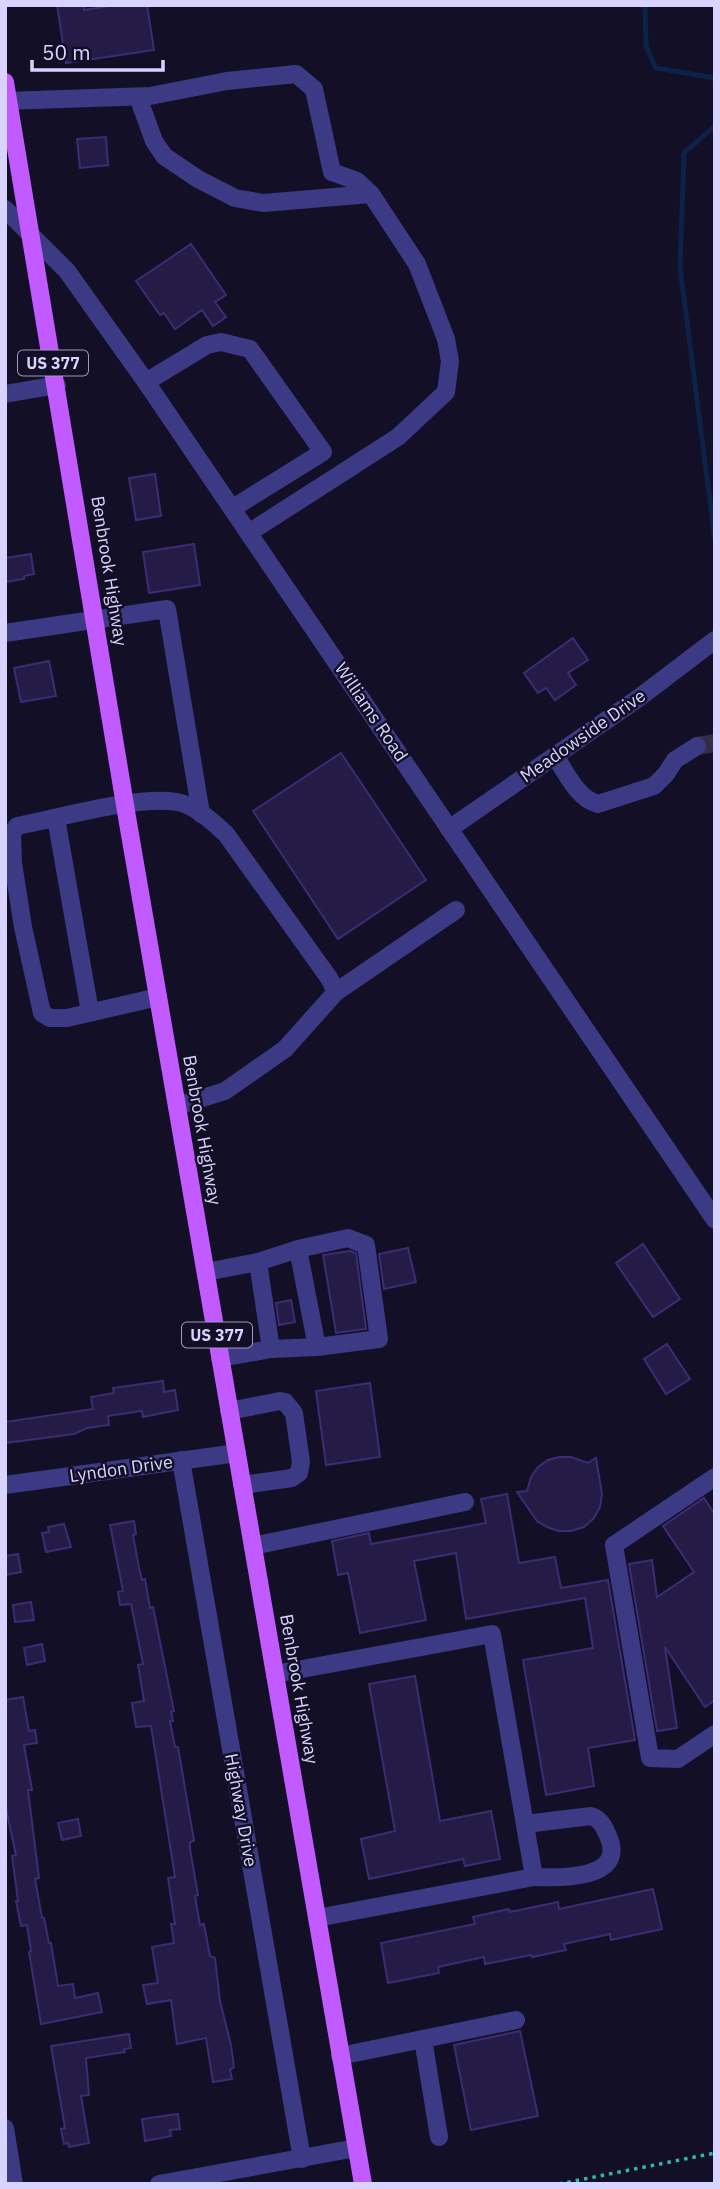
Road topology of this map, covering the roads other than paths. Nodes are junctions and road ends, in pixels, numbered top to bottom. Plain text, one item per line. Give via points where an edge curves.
1 (5, 82) edge
2 (138, 97) junction
3 (6, 104) edge
4 (371, 194) junction
5 (8, 212) edge
6 (33, 239) junction
7 (146, 382) junction
8 (57, 385) junction
9 (5, 394) edge
10 (233, 508) junction
11 (250, 532) junction
12 (96, 619) junction
13 (5, 633) edge
14 (715, 640) edge
15 (697, 746) tunnel mouth
16 (555, 756) junction
17 (123, 805) junction
18 (201, 814) junction
19 (56, 818) junction
20 (449, 829) junction
21 (456, 910) dead end
22 (336, 992) junction
23 (158, 997) junction
24 (90, 1013) junction
25 (177, 1106) junction
26 (715, 1220) edge
27 (298, 1249) junction
28 (258, 1262) junction
29 (205, 1272) junction
30 (317, 1347) junction
31 (271, 1349) junction
32 (220, 1357) junction
33 (229, 1411) junction
34 (237, 1453) junction
35 (181, 1461) junction
36 (715, 1477) edge
37 (5, 1485) edge
38 (242, 1485) junction
39 (465, 1502) dead end
40 (253, 1546) junction
41 (275, 1674) junction
42 (715, 1734) edge
43 (525, 1824) junction
44 (534, 1877) junction
45 (317, 1917) junction
46 (516, 2020) dead end
47 (423, 2039) junction
48 (340, 2056) junction
49 (5, 2128) edge
50 (439, 2137) dead end
51 (356, 2148) junction
52 (302, 2160) junction
53 (14, 2184) edge
54 (159, 2184) edge
55 (363, 2184) edge

1 - 3 main road, Benbrook Highway / US 377
2 - 3 street
2 - 4 street via 164,156 235,198 263,203
2 - 4 street via 227,80 296,74 314,89 332,172 357,181
3 - 6 main road, Benbrook Highway / US 377
4 - 11 street via 417,264 446,339 450,361 446,392 398,437
5 - 6 street, Williams Road
6 - 7 street, Williams Road via 66,271
6 - 8 main road, Benbrook Highway / US 377
7 - 10 street, Williams Road
7 - 10 street via 207,345 221,342 250,349 323,452
8 - 9 street
8 - 12 main road, Benbrook Highway / US 377
10 - 11 street, Williams Road
11 - 20 street, Williams Road
12 - 13 street
12 - 17 main road, Benbrook Highway / US 377
12 - 18 street via 167,609
14 - 16 street, Meadowside Drive
15 - 16 street via 675,760 654,786 598,804 580,794
16 - 20 street, Meadowside Drive
17 - 18 street via 179,802
17 - 19 street
17 - 23 main road, Benbrook Highway / US 377
18 - 22 street via 226,834
19 - 24 street
19 - 24 street via 17,826 12,834 23,927 42,1013 50,1018
20 - 26 street, Williams Road
21 - 22 street
22 - 25 street via 285,1049 225,1091
23 - 24 street
23 - 25 main road, Benbrook Highway / US 377
25 - 29 main road, Benbrook Highway / US 377
27 - 28 street
27 - 30 street
27 - 30 street via 348,1238 366,1245 379,1339
28 - 29 street
28 - 31 street
29 - 32 main road, Benbrook Highway / US 377
30 - 31 street
31 - 32 street
32 - 33 main road, Benbrook Highway / US 377
33 - 34 main road, Benbrook Highway / US 377
33 - 38 street via 280,1401 294,1413 299,1473
34 - 35 street, Lyndon Drive
34 - 38 main road, Benbrook Highway / US 377
35 - 37 street, Lyndon Drive
35 - 52 street, Highway Drive
36 - 42 street via 614,1545 650,1758 678,1759
38 - 40 main road, Benbrook Highway / US 377
39 - 40 street
40 - 41 main road, Benbrook Highway / US 377
41 - 43 street via 492,1634
41 - 45 main road, Benbrook Highway / US 377
43 - 44 street
43 - 44 street via 591,1815 603,1824 611,1841 610,1858 598,1871
44 - 45 street
45 - 48 main road, Benbrook Highway / US 377
46 - 47 street
47 - 48 street
47 - 50 street
48 - 51 main road, Benbrook Highway / US 377
49 - 53 street
51 - 52 street
51 - 55 main road, Benbrook Highway / US 377
52 - 54 street

